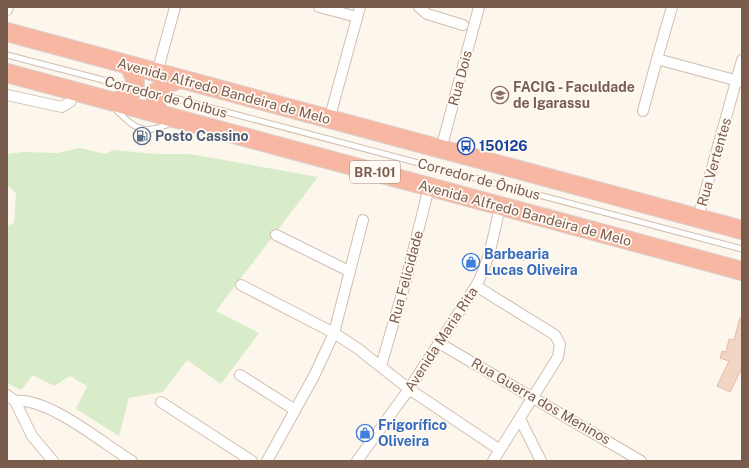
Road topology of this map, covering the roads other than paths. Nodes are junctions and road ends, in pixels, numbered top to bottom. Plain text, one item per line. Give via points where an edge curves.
1 (8, 7) edge
2 (175, 7) edge
3 (319, 7) edge
4 (419, 7) edge
5 (479, 7) edge
6 (672, 7) edge
7 (7, 10) edge
8 (358, 12) edge
9 (463, 24) dead end
10 (7, 32) edge
11 (7, 56) edge
12 (657, 59) junction
13 (742, 60) edge
14 (128, 65) junction
15 (7, 73) edge
16 (157, 73) junction
17 (180, 79) junction
18 (739, 81) edge
19 (145, 91) junction
20 (75, 92) junction
21 (7, 95) edge
22 (111, 101) junction
23 (643, 111) dead end
24 (161, 114) junction
25 (179, 119) junction
26 (329, 120) junction
27 (441, 149) junction
28 (429, 187) junction
29 (500, 206) junction
30 (698, 218) junction
31 (363, 220) dead end
32 (742, 230) edge
33 (276, 235) dead end
34 (742, 249) edge
35 (348, 271) junction
36 (742, 271) edge
37 (241, 285) dead end
38 (476, 286) junction
39 (334, 333) junction
40 (439, 343) junction
41 (381, 366) junction
42 (240, 375) dead end
43 (409, 389) junction
44 (532, 396) junction
45 (11, 398) edge
46 (161, 402) dead end
47 (295, 410) junction
48 (520, 419) junction
49 (500, 450) junction
50 (130, 460) edge
51 (53, 461) edge
52 (252, 461) edge
53 (267, 461) edge
54 (357, 461) edge
55 (493, 461) edge
56 (541, 461) edge
57 (641, 461) edge

1 - 7 street
2 - 16 street
3 - 8 street
4 - 9 street via 427,14
5 - 27 street, Rua Dois
6 - 12 street
8 - 26 street
10 - 14 highway, Avenida Alfredo Bandeira de Melo
11 - 19 lane, Corredor de Ônibus
12 - 18 street
12 - 23 street
13 - 18 street, Rua Vertentes
14 - 16 highway, Avenida Alfredo Bandeira de Melo
14 - 19 highway via 136,83
15 - 20 highway, Avenida Alfredo Bandeira de Melo / BR-101
16 - 17 highway, Avenida Alfredo Bandeira de Melo
17 - 19 highway
17 - 26 highway, Avenida Alfredo Bandeira de Melo
18 - 30 street, Rua Vertentes
19 - 22 highway
19 - 24 highway
19 - 34 lane, Corredor de Ônibus
20 - 21 street via 70,102 62,107
20 - 22 highway, Avenida Alfredo Bandeira de Melo / BR-101
22 - 24 highway, Avenida Alfredo Bandeira de Melo / BR-101
22 - 25 lane via 127,120 144,130 157,129
24 - 25 highway, Avenida Alfredo Bandeira de Melo / BR-101
25 - 28 highway, Avenida Alfredo Bandeira de Melo / BR-101
26 - 27 highway, Avenida Alfredo Bandeira de Melo
27 - 30 highway, Avenida Alfredo Bandeira de Melo
28 - 29 highway, Avenida Alfredo Bandeira de Melo / BR-101
28 - 41 street, Rua Felicidade
29 - 36 highway, Avenida Alfredo Bandeira de Melo / BR-101
29 - 38 street, Avenida Maria Rita via 492,244
30 - 32 highway, Avenida Alfredo Bandeira de Melo
31 - 35 street
33 - 35 street
35 - 39 street
37 - 39 street
38 - 40 street, Avenida Maria Rita
38 - 44 street via 549,331 559,340 558,357
39 - 41 street
39 - 47 street
40 - 43 street, Avenida Maria Rita
40 - 44 street, Rua Guerra dos Meninos
41 - 43 street
42 - 47 street
43 - 49 street
43 - 54 street, Avenida Maria Rita
44 - 48 street
44 - 57 street, Rua Guerra dos Meninos
45 - 50 street via 46,407
45 - 51 street via 32,436
46 - 52 street
47 - 53 street
48 - 49 street
48 - 56 street
49 - 55 street

